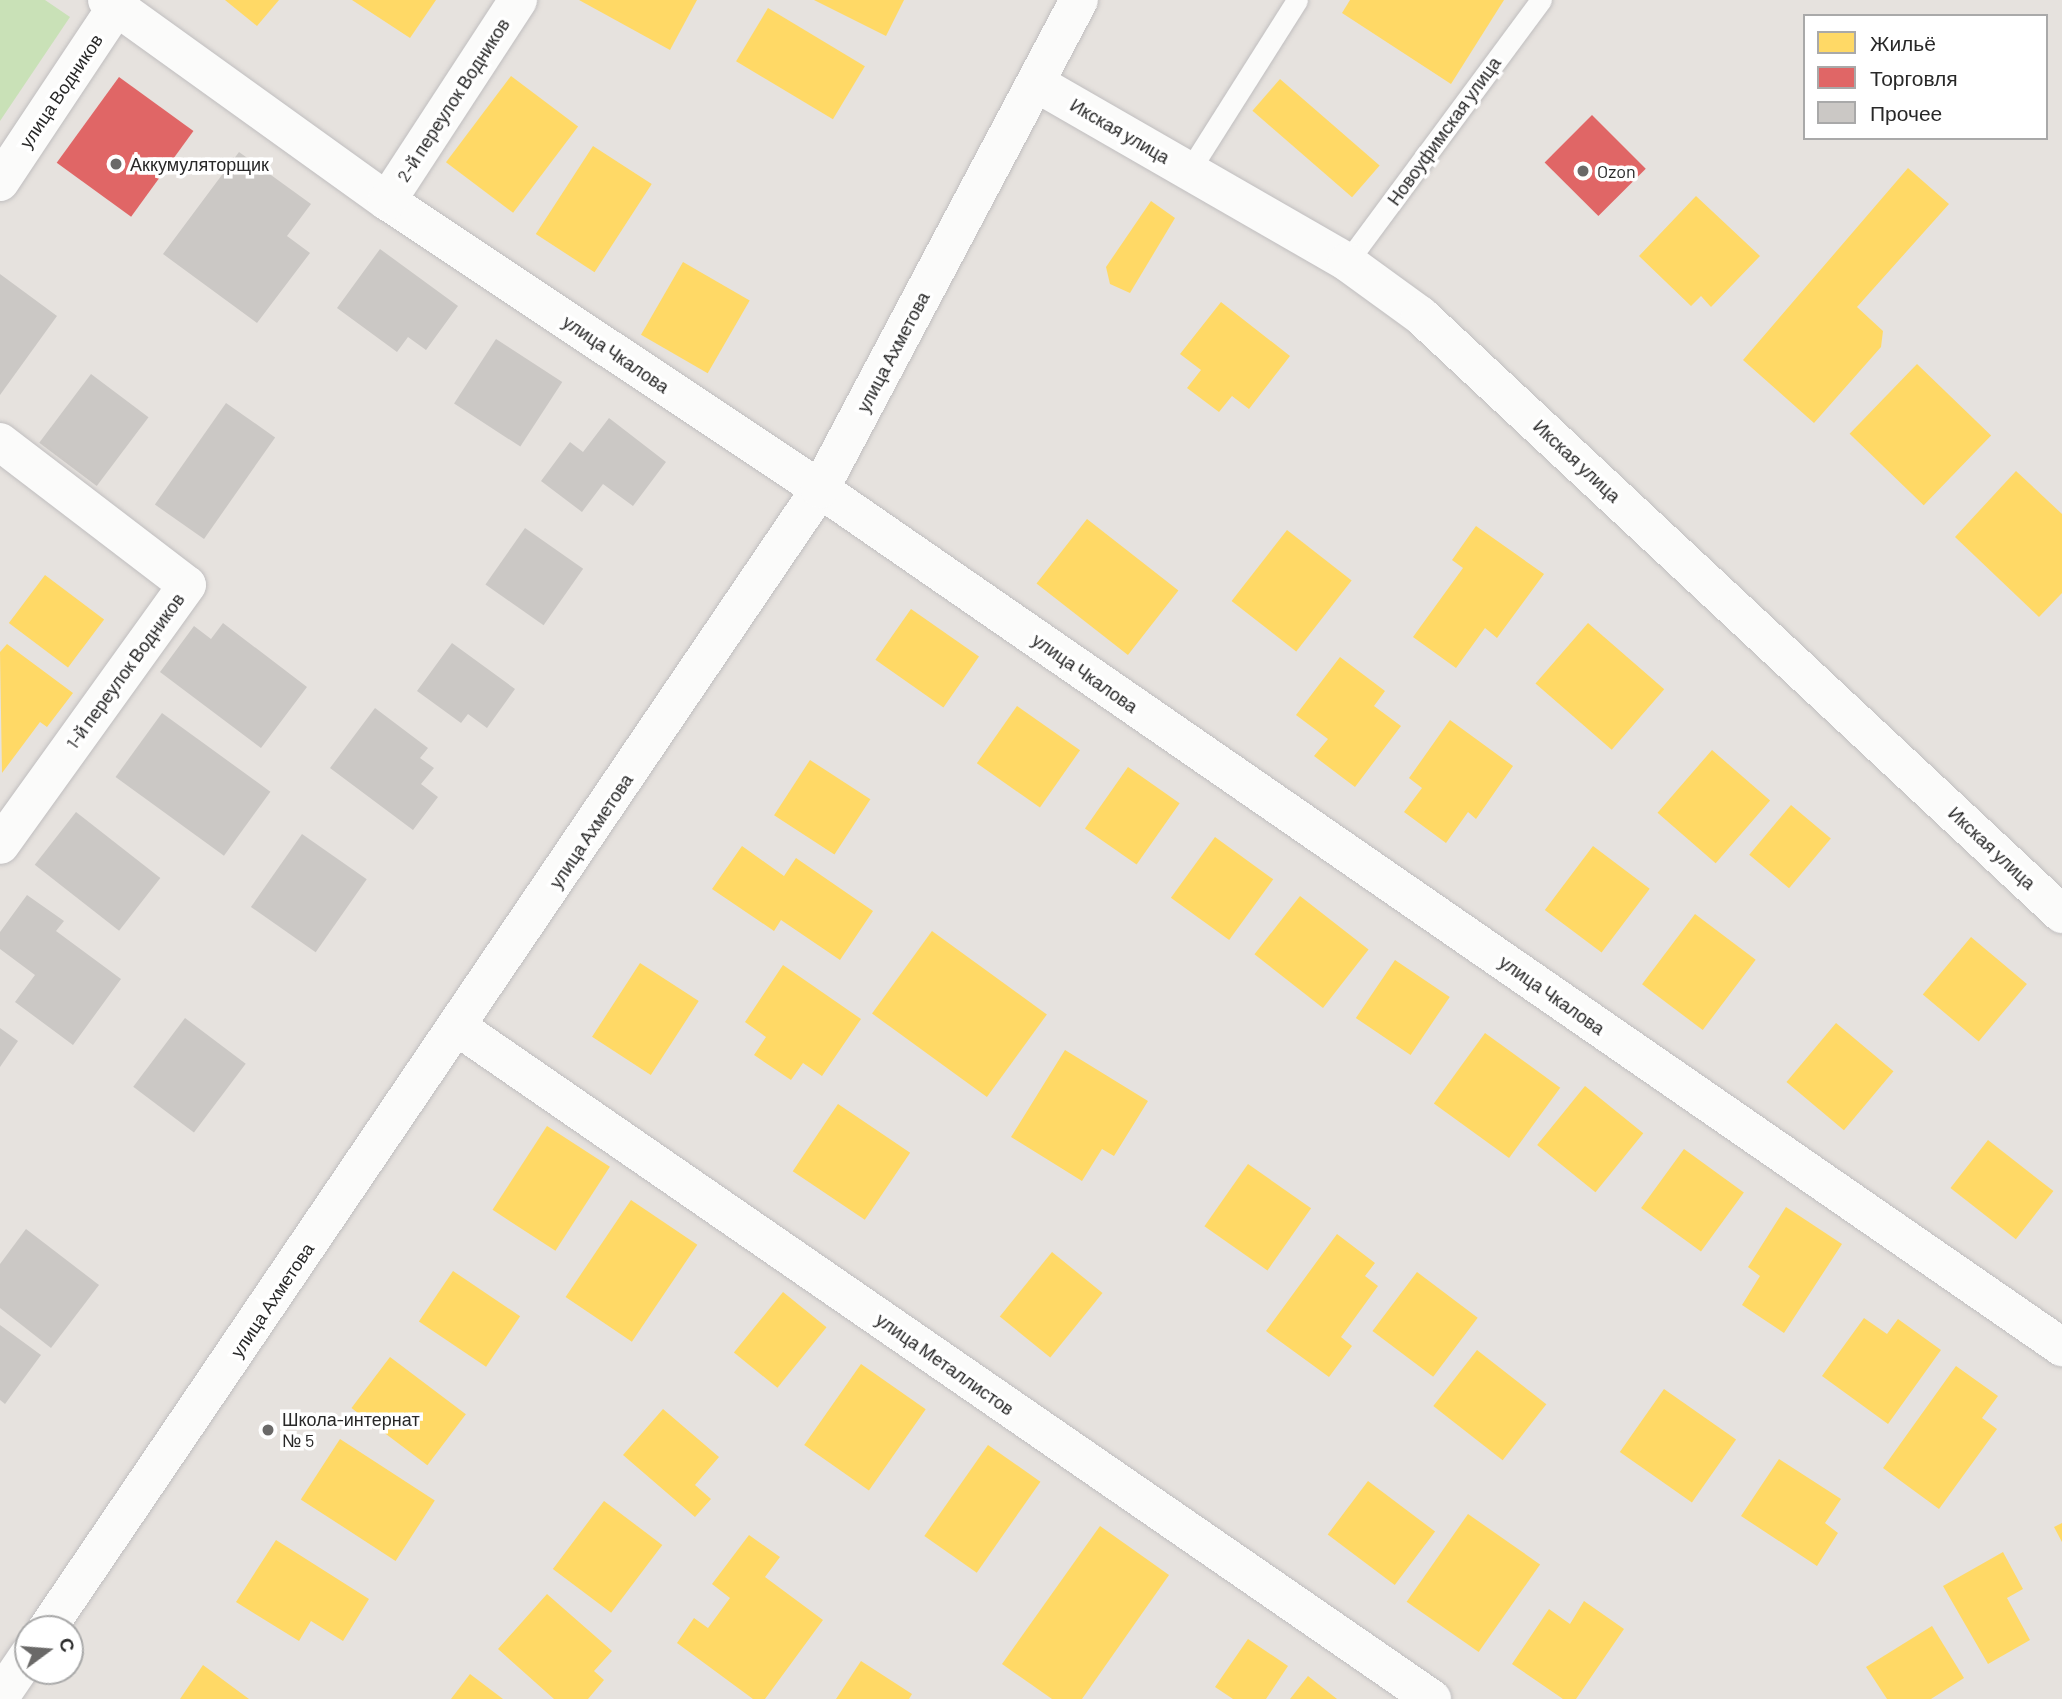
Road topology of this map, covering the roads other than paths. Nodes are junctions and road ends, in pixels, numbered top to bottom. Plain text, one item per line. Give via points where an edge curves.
1 (518, 0) edge
2 (1079, 0) edge
3 (1297, 0) edge
4 (1541, 0) edge
5 (115, 2) edge
6 (1036, 83) junction
7 (1189, 171) junction
8 (0, 182) edge
9 (387, 201) junction
10 (1347, 262) junction
11 (0, 442) edge
12 (820, 489) junction
13 (0, 845) edge
14 (2062, 914) edge
15 (459, 1028) junction
16 (2062, 1347) edge
17 (57, 1615) edge
18 (14, 1676) edge
19 (0, 1697) edge
20 (1432, 1699) edge

1 - 9 street, 2-й переулок Водников
2 - 6 street, улица Ахметова
3 - 7 lane
4 - 10 lane, Новоуфимская улица
5 - 8 street, улица Водников
5 - 9 street, улица Чкалова
6 - 7 street, Икская улица
6 - 12 street, улица Ахметова
7 - 10 street, Икская улица
9 - 12 street, улица Чкалова
10 - 14 street, Икская улица via 1420,314
11 - 13 street, 1-й переулок Водников via 187,585
12 - 15 street, улица Ахметова
12 - 16 street, улица Чкалова
15 - 17 street, улица Ахметова
15 - 20 street, улица Металлистов
18 - 19 street

